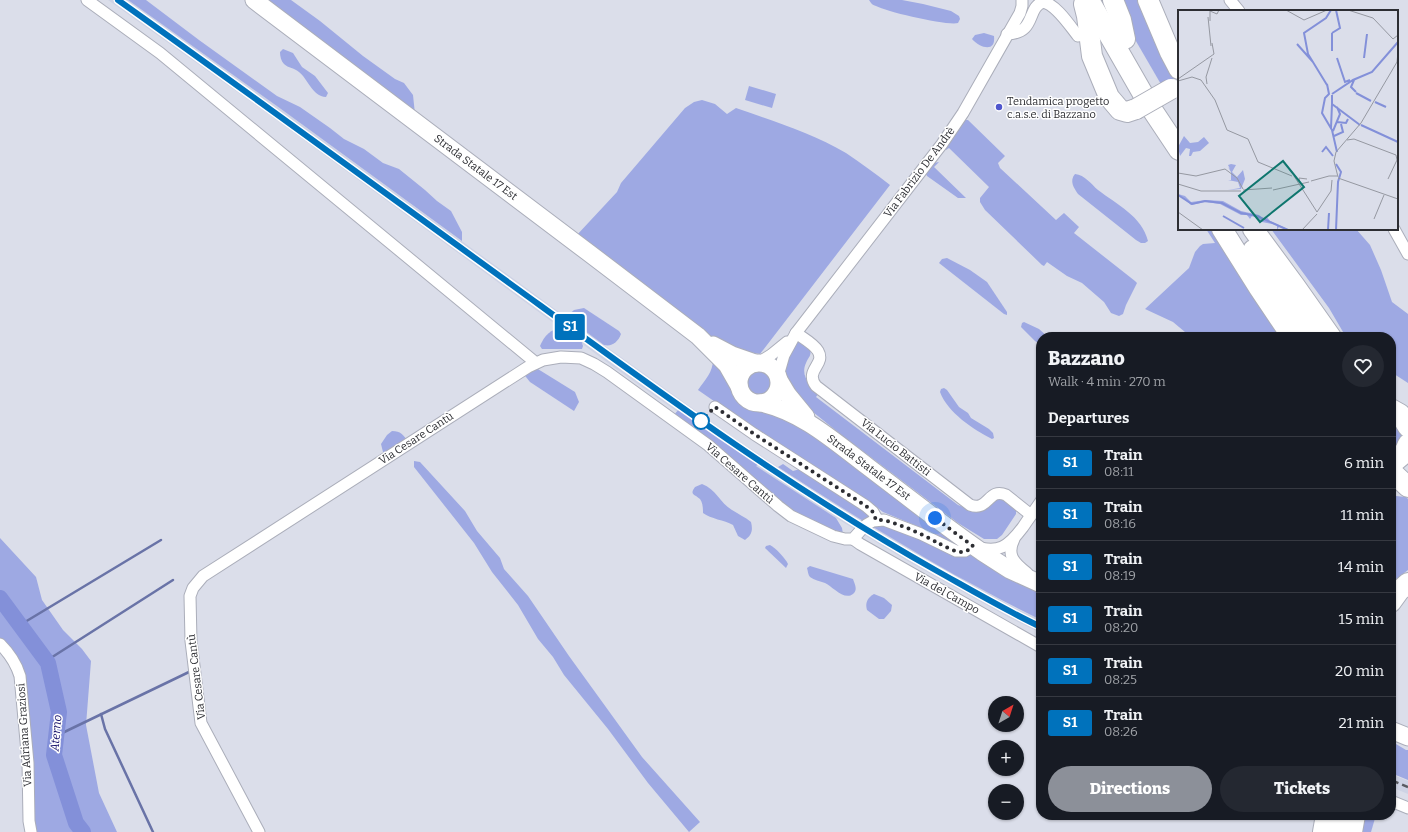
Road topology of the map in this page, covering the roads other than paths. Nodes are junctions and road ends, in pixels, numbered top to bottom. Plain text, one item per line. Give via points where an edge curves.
1 (87, 0) edge
2 (254, 0) edge
3 (1022, 0) edge
4 (1083, 0) edge
5 (1089, 0) edge
6 (1104, 0) edge
7 (1113, 0) edge
8 (1148, 0) edge
9 (1230, 0) edge
10 (1238, 10) edge
11 (1007, 34) junction
12 (1078, 36) dead end
13 (1125, 40) junction
14 (1123, 59) junction
15 (1096, 65) junction
16 (1178, 67) edge
17 (1159, 99) edge
18 (1178, 128) edge
19 (1178, 132) edge
20 (1178, 147) edge
21 (1178, 157) edge
22 (1223, 230) edge
23 (1236, 230) edge
24 (1241, 230) edge
25 (1254, 230) edge
26 (1395, 230) edge
27 (1408, 254) edge
28 (1301, 332) edge
29 (1301, 332) edge
30 (1301, 332) edge
31 (1328, 332) edge
32 (796, 333) junction
33 (698, 336) junction
34 (536, 363) junction
35 (756, 363) junction
36 (778, 378) junction
37 (739, 386) junction
38 (761, 403) junction
39 (715, 407) dead end
40 (1396, 412) edge
41 (818, 428) junction
42 (1408, 428) edge
43 (1408, 445) edge
44 (1408, 449) edge
45 (1396, 460) edge
46 (1396, 476) edge
47 (1408, 487) edge
48 (1036, 508) edge
49 (1031, 515) junction
50 (876, 520) junction
51 (853, 539) junction
52 (1014, 539) junction
53 (973, 546) junction
54 (1036, 579) edge
55 (1036, 581) edge
56 (1408, 583) edge
57 (1396, 595) edge
58 (0, 644) edge
59 (1036, 644) edge
60 (1396, 732) edge
61 (1408, 737) edge
62 (1396, 804) edge
63 (1408, 808) edge
64 (1325, 820) edge
65 (1339, 820) edge
66 (1353, 820) edge
67 (32, 832) edge
68 (259, 832) edge
69 (1323, 832) edge
70 (1337, 832) edge
71 (1352, 832) edge

1 - 34 street via 165,58
2 - 33 main road, Strada Statale 17 Est
3 - 11 street, Via Fabrizio De Andrè via 1020,13
4 - 15 highway
5 - 14 highway
6 - 13 highway
7 - 13 highway via 1118,9
8 - 16 highway
9 - 10 street
11 - 12 street via 1017,34 1024,30 1038,5 1047,2
11 - 32 street, Via Fabrizio De Andrè via 961,116 942,144
13 - 17 highway
14 - 15 highway via 1111,50 1102,48 1096,55
14 - 17 highway
15 - 17 highway via 1117,108 1127,112
17 - 18 highway
17 - 19 highway
17 - 20 highway
17 - 21 highway
22 - 28 highway via 1259,288
23 - 29 highway
24 - 30 highway
25 - 31 highway
26 - 27 street
32 - 35 street, Via Fabrizio De Andrè via 771,355
32 - 36 street, Via Fabrizio De Andrè via 784,355
32 - 49 street, Via Lucio Battisti via 819,353 819,362 812,375 816,386 970,505 981,506 993,495 1002,493
33 - 35 main road, Strada Statale 17 Est via 732,355
33 - 37 main road, Strada Statale 17 Est via 732,372
34 - 51 street, Via Cesare Cantù via 568,356 594,364 708,445 791,516 833,536
34 - 68 street, Via Cesare Cantù via 518,372 203,576 192,588 191,641 201,723
35 - 36 main road via 770,366
35 - 37 main road via 743,370
36 - 38 main road via 778,390 767,401
36 - 41 main road, Strada Statale 17 Est via 793,402
37 - 38 main road via 746,399
38 - 41 main road, Strada Statale 17 Est via 776,406
39 - 50 street via 866,506 873,512
40 - 42 highway
41 - 53 main road, Strada Statale 17 Est
43 - 44 highway
43 - 45 highway
46 - 47 highway
48 - 49 street
49 - 52 street
50 - 51 street via 863,528
50 - 53 street via 896,524 956,551 965,551
51 - 59 street, Via del Campo
52 - 53 street via 1006,546 998,548 984,549
52 - 54 street via 1010,547 1012,557 1024,571
53 - 55 main road, Strada Statale 17 Est via 1010,570
56 - 57 highway
58 - 67 street, Via Adriana Graziosi via 10,654 20,676 28,763 29,821
60 - 61 main road
62 - 63 street
64 - 69 highway
65 - 70 highway
66 - 71 highway

